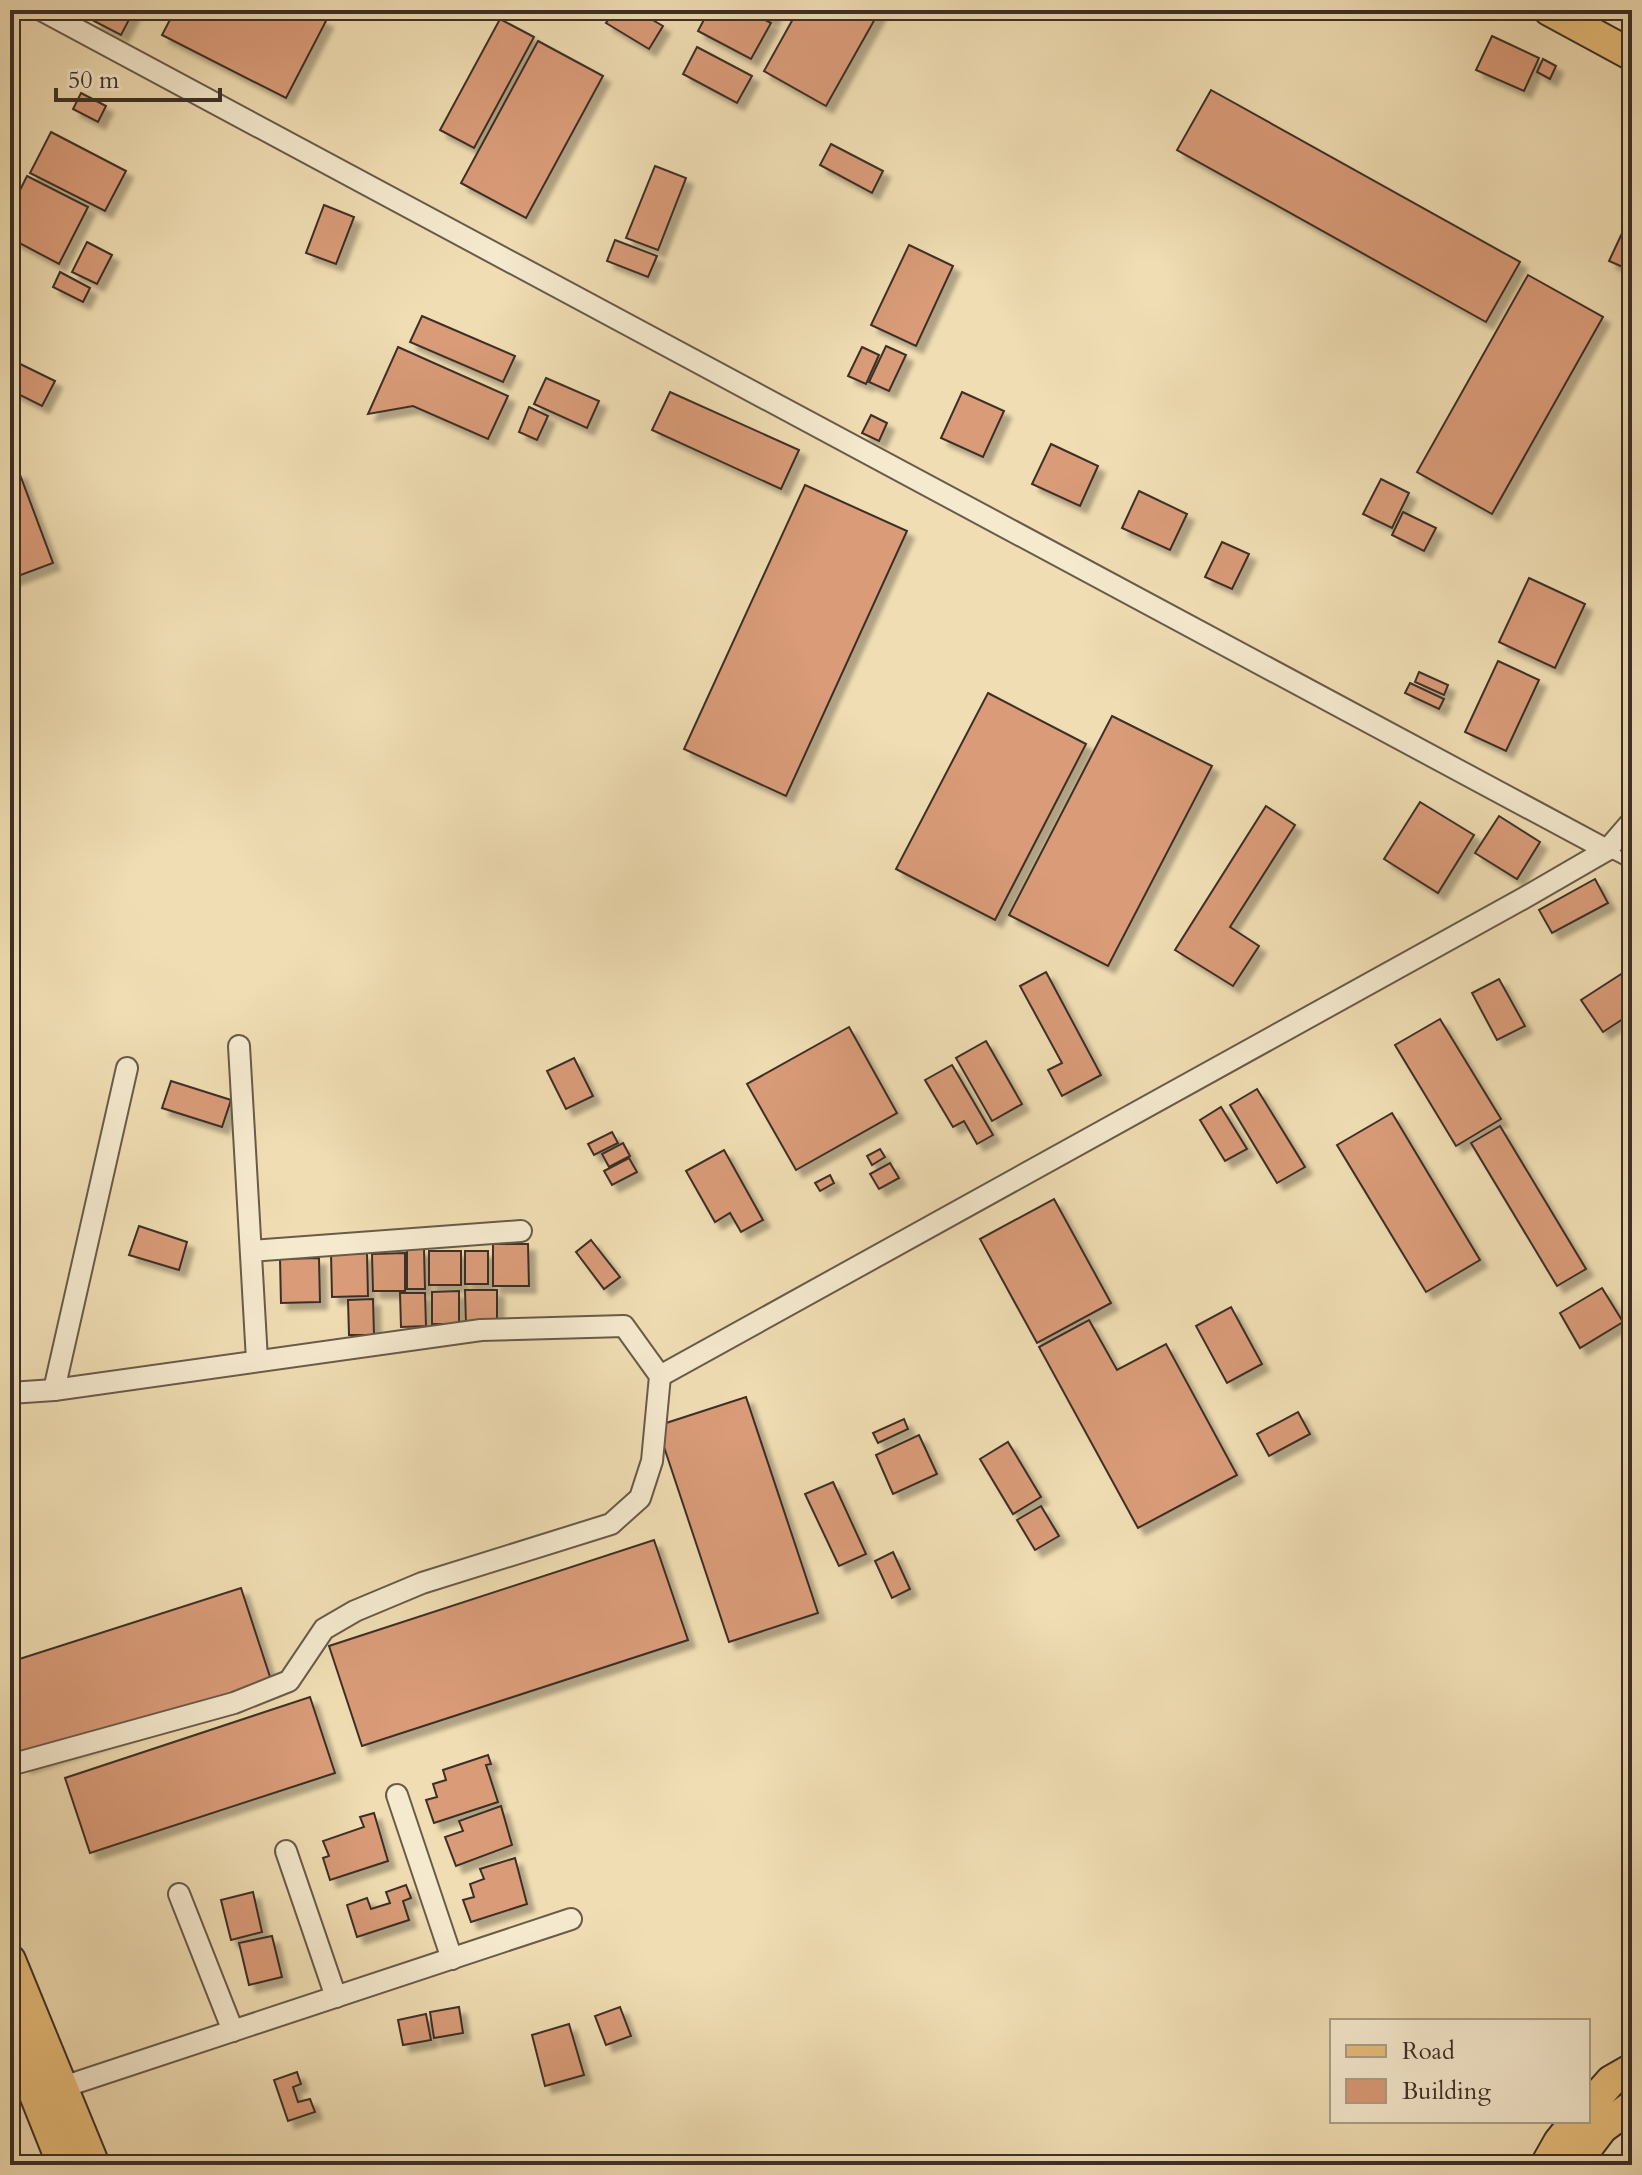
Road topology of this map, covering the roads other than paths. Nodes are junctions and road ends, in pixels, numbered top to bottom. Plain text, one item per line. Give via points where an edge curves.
1 (41, 10) edge
2 (1549, 10) edge
3 (1632, 55) edge
4 (1632, 821) edge
5 (1607, 850) junction
6 (1632, 863) edge
7 (239, 1046) dead end
8 (127, 1068) dead end
9 (521, 1231) dead end
10 (251, 1251) junction
11 (257, 1360) junction
12 (660, 1376) junction
13 (54, 1390) junction
14 (10, 1393) edge
15 (10, 1765) edge
16 (397, 1795) dead end
17 (286, 1851) dead end
18 (179, 1894) dead end
19 (571, 1919) dead end
20 (452, 1959) junction
21 (10, 1960) edge
22 (336, 1997) junction
23 (233, 2031) junction
24 (10, 2032) edge
25 (1632, 2069) edge
26 (60, 2088) junction
27 (1590, 2105) edge
28 (1632, 2106) edge
29 (1575, 2123) edge
30 (63, 2165) edge
31 (94, 2165) edge
32 (1546, 2165) edge
33 (1574, 2165) edge

1 - 5 street
2 - 3 main road
4 - 5 street
5 - 6 lane
5 - 12 street
7 - 10 street
8 - 13 street
9 - 10 street
10 - 11 street
11 - 12 street via 481,1330 624,1326
11 - 13 street
12 - 15 street via 652,1461 640,1498 611,1524 422,1583 355,1611 324,1629 289,1681 262,1692
13 - 14 street
16 - 20 street
17 - 22 street
18 - 23 street
19 - 20 street
20 - 22 street
21 - 26 main road
22 - 23 street
23 - 26 street
24 - 30 main road
25 - 27 main road via 1611,2081
26 - 31 main road
28 - 33 main road via 1602,2128
29 - 32 main road

